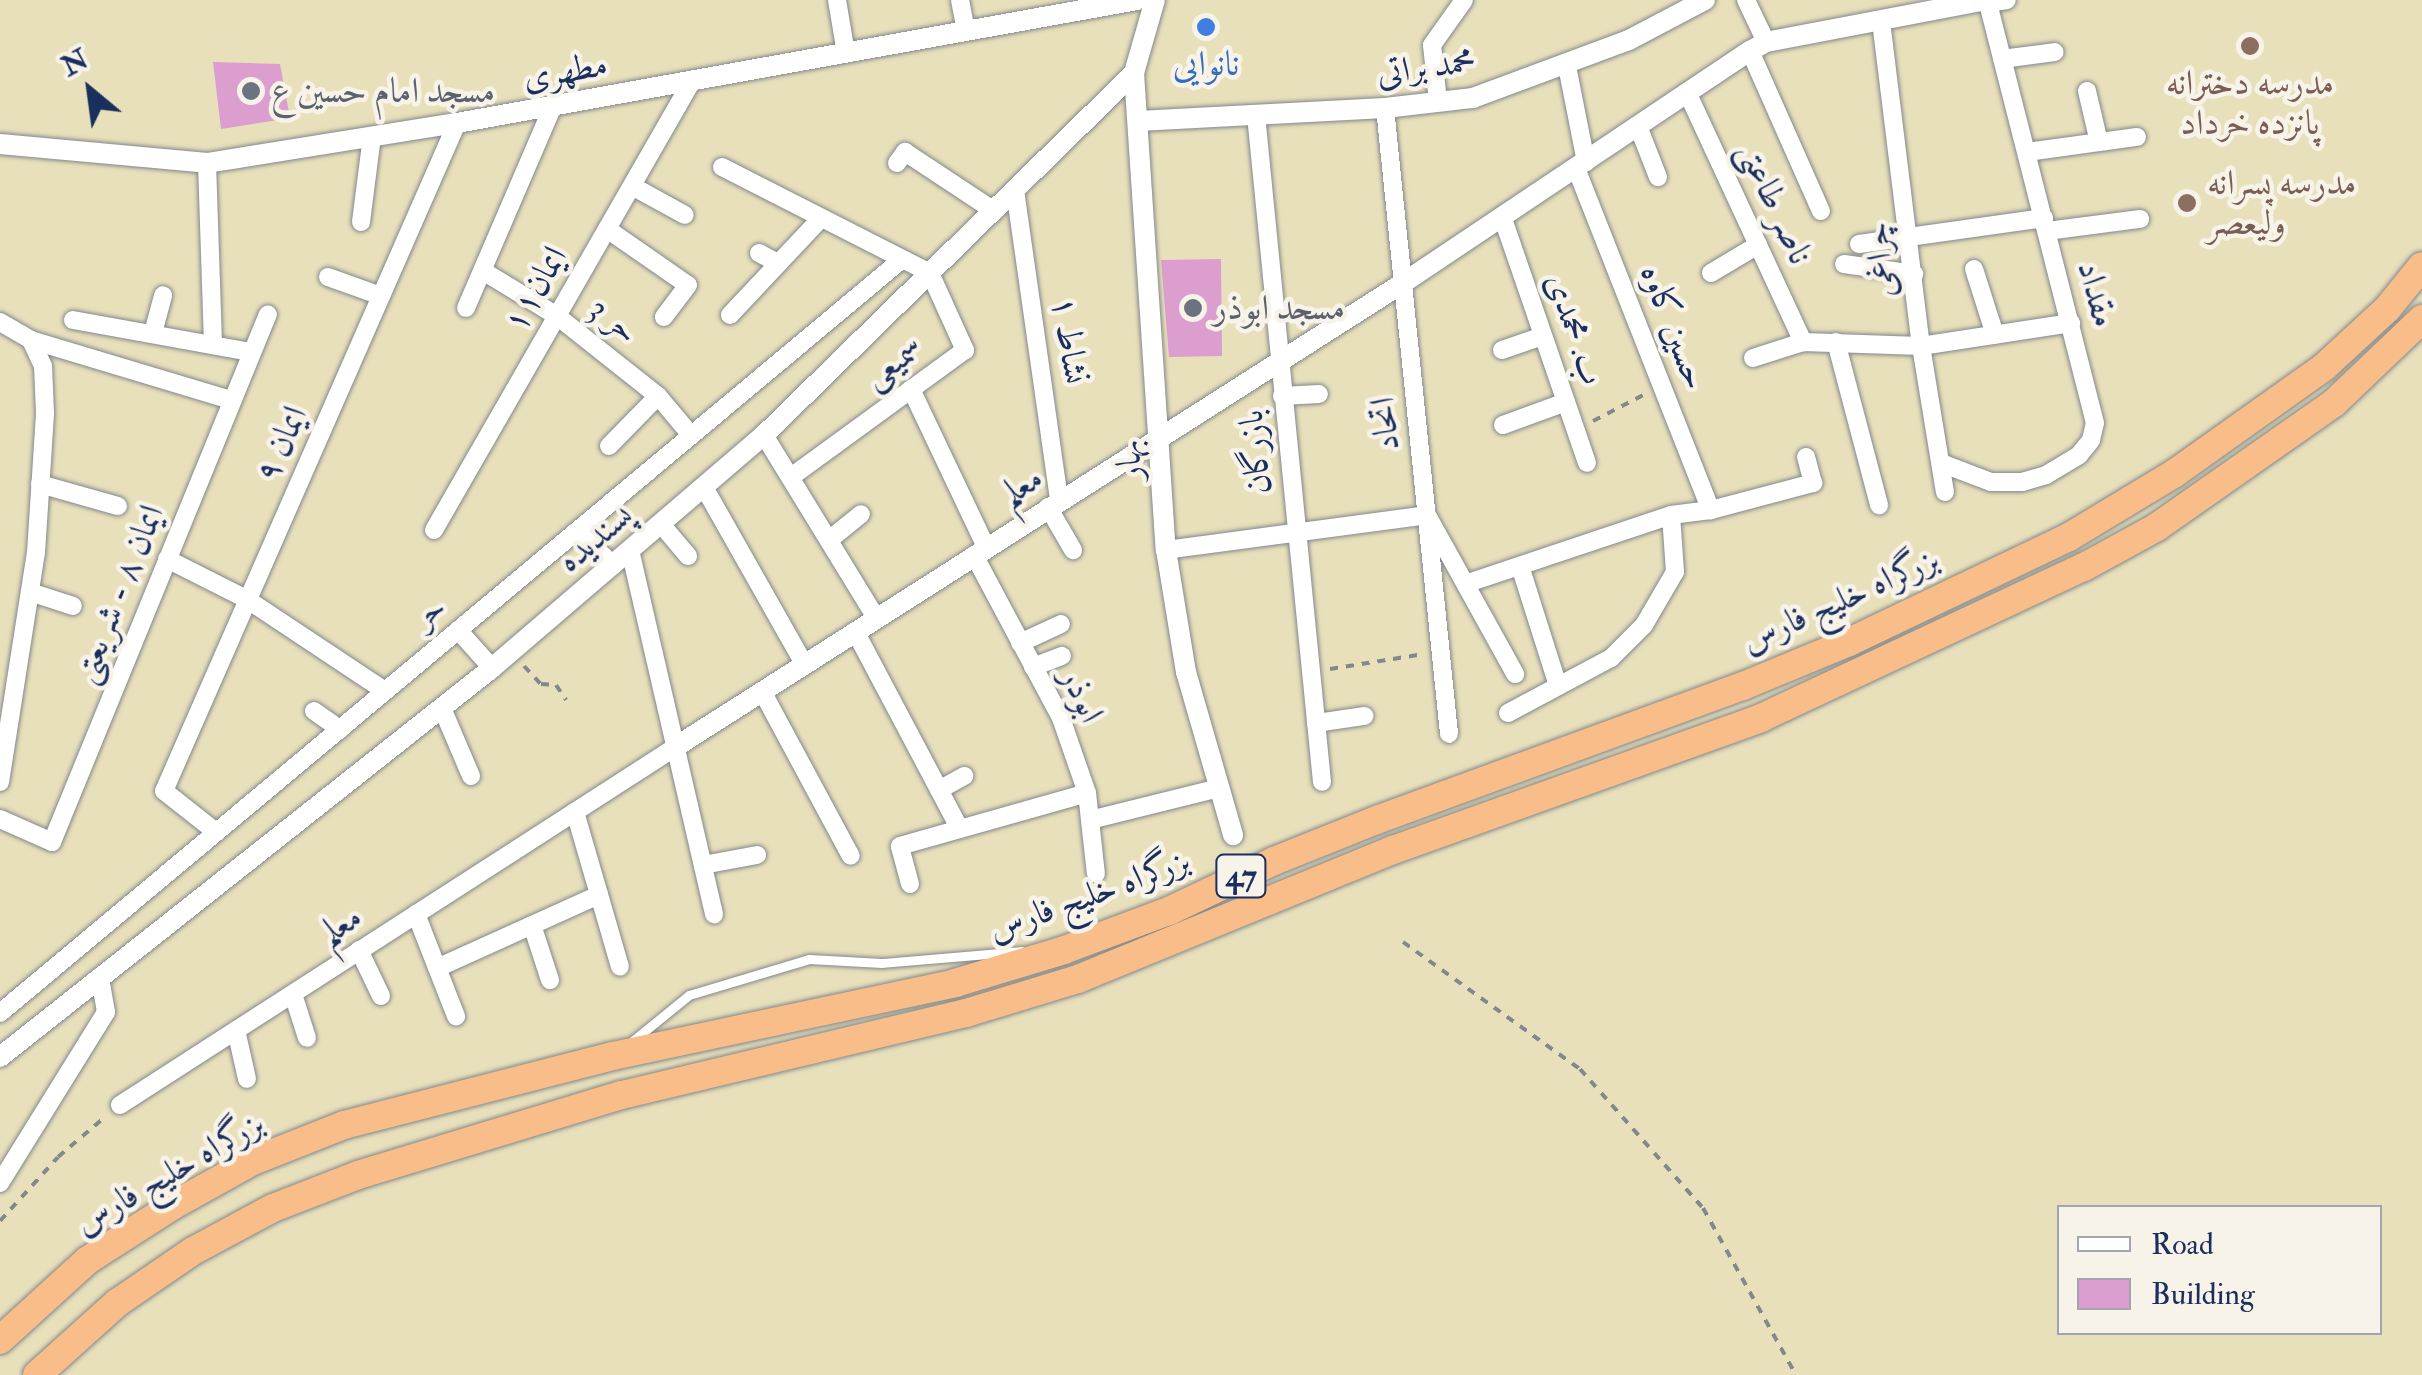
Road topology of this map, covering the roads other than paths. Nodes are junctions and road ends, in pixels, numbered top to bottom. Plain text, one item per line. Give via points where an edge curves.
1 (837, 0) edge
2 (960, 0) edge
3 (1138, 0) edge
4 (1154, 0) edge
5 (1464, 0) edge
6 (1705, 0) edge
7 (1746, 0) edge
8 (1994, 1) edge
9 (1881, 20) junction
10 (966, 31) junction
11 (1758, 46) junction
12 (2055, 52) dead end
13 (846, 53) junction
14 (2002, 59) junction
15 (1566, 66) junction
16 (1134, 74) junction
17 (692, 81) junction
18 (2086, 90) dead end
19 (1687, 92) junction
20 (1438, 102) junction
21 (552, 106) junction
22 (1385, 108) junction
23 (1256, 115) junction
24 (1138, 121) junction
25 (458, 123) junction
26 (1638, 126) junction
27 (372, 136) junction
28 (2138, 137) dead end
29 (2098, 142) junction
30 (0, 144) edge
31 (2026, 152) junction
32 (208, 162) junction
33 (897, 163) dead end
34 (1581, 165) junction
35 (722, 167) dead end
36 (1658, 177) dead end
37 (632, 186) junction
38 (1016, 190) junction
39 (994, 211) junction
40 (1821, 211) dead end
41 (686, 215) dead end
42 (1502, 216) junction
43 (821, 218) junction
44 (2140, 218) dead end
45 (361, 222) dead end
46 (2045, 224) junction
47 (607, 229) junction
48 (1910, 236) junction
49 (1859, 244) dead end
50 (1758, 245) junction
51 (759, 253) dead end
52 (900, 261) junction
53 (778, 264) junction
54 (1844, 264) dead end
55 (2422, 266) edge
56 (1974, 269) dead end
57 (483, 272) junction
58 (930, 273) junction
59 (1711, 273) dead end
60 (1914, 274) junction
61 (328, 277) dead end
62 (1403, 283) junction
63 (163, 294) dead end
64 (381, 296) junction
65 (466, 308) dead end
66 (268, 314) dead end
67 (730, 315) dead end
68 (557, 316) junction
69 (664, 317) dead end
70 (2422, 319) edge
71 (73, 320) dead end
72 (0, 322) edge
73 (2071, 323) junction
74 (153, 334) junction
75 (1995, 335) junction
76 (1543, 336) junction
77 (31, 340) junction
78 (1803, 342) junction
79 (1836, 342) junction
80 (214, 344) junction
81 (1921, 346) junction
82 (1502, 350) dead end
83 (251, 352) junction
84 (1753, 358) dead end
85 (1278, 360) junction
86 (911, 389) junction
87 (1319, 394) dead end
88 (658, 396) junction
89 (1282, 396) junction
90 (231, 400) junction
91 (1566, 402) junction
92 (1502, 425) dead end
93 (692, 435) junction
94 (1160, 435) junction
95 (764, 436) junction
96 (609, 446) dead end
97 (1806, 457) dead end
98 (1587, 463) dead end
99 (1942, 464) junction
100 (790, 477) junction
101 (40, 484) junction
102 (704, 487) junction
103 (1945, 492) dead end
104 (1054, 503) junction
105 (1878, 505) dead end
106 (118, 506) dead end
107 (1711, 510) junction
108 (861, 514) dead end
109 (1671, 515) junction
110 (1426, 516) junction
111 (661, 524) junction
112 (434, 530) dead end
113 (577, 531) junction
114 (1296, 532) junction
115 (829, 540) junction
116 (630, 550) junction
117 (1073, 550) dead end
118 (1166, 550) junction
119 (980, 551) junction
120 (688, 556) dead end
121 (167, 559) junction
122 (613, 565) junction
123 (1520, 566) junction
124 (1468, 584) junction
125 (30, 592) junction
126 (248, 600) junction
127 (73, 606) dead end
128 (876, 618) junction
129 (1061, 624) dead end
130 (458, 630) junction
131 (855, 631) junction
132 (1020, 643) junction
133 (1062, 656) dead end
134 (804, 664) junction
135 (1034, 667) junction
136 (492, 668) junction
137 (1515, 674) dead end
138 (1558, 686) junction
139 (762, 691) junction
140 (385, 692) junction
141 (442, 708) junction
142 (314, 711) dead end
143 (1508, 712) dead end
144 (1364, 716) dead end
145 (1316, 723) junction
146 (340, 729) junction
147 (1449, 734) dead end
148 (677, 746) junction
149 (470, 776) dead end
150 (964, 776) dead end
151 (0, 782) edge
152 (1322, 782) dead end
153 (1220, 788) junction
154 (939, 790) junction
155 (1088, 794) junction
156 (575, 812) junction
157 (0, 820) edge
158 (1090, 820) junction
159 (960, 829) junction
160 (216, 832) junction
161 (1233, 835) dead end
162 (758, 855) dead end
163 (851, 856) dead end
164 (703, 865) junction
165 (1096, 874) dead end
166 (910, 884) dead end
167 (599, 895) junction
168 (416, 914) junction
169 (714, 914) dead end
170 (532, 925) junction
171 (360, 950) junction
172 (1064, 950) junction
173 (620, 967) dead end
174 (437, 968) junction
175 (100, 977) junction
176 (550, 980) dead end
177 (293, 994) junction
178 (380, 996) dead end
179 (0, 1012) edge
180 (456, 1016) dead end
181 (236, 1030) junction
182 (307, 1038) dead end
183 (613, 1056) junction
184 (0, 1057) edge
185 (248, 1079) dead end
186 (120, 1104) road end
187 (0, 1183) edge
188 (0, 1340) edge
189 (37, 1375) edge

1 - 13 street
2 - 10 street
3 - 10 street, مطهری
4 - 16 street
5 - 20 street via 1432,45
6 - 15 street, محمد براتی
7 - 11 street
8 - 9 street, معلم
8 - 14 street, مقداد
9 - 11 street, معلم
9 - 48 street, چراغی
10 - 13 street, مطهری
11 - 19 street, معلم
11 - 40 street
12 - 14 street
13 - 17 street, مطهری
14 - 31 street, مقداد
15 - 20 street, محمد براتی via 1473,98
15 - 34 street, حسین کاوه
16 - 24 street, بهار
16 - 38 street, پسندیده
17 - 21 street, مطهری
17 - 37 street, ایمان۱۱
18 - 29 street
19 - 26 street, معلم
19 - 50 street, ناصر طاعتی
20 - 22 street, محمد براتی
21 - 25 street, مطهری
21 - 57 street
22 - 23 street, محمد براتی
22 - 62 street, اتحاد
23 - 24 street, محمد براتی
23 - 85 street, بازرگان
24 - 94 street, بهار
25 - 27 street, مطهری
25 - 64 street, ایمان ۹
26 - 34 street, معلم
26 - 36 street
27 - 32 street, مطهری
27 - 45 street
28 - 29 street
29 - 31 street
30 - 32 street, مطهری
31 - 46 street, مقداد
32 - 80 street
33 - 39 street via 904,152
34 - 42 street, معلم
34 - 107 street, حسین کاوه
35 - 43 street
37 - 41 street
37 - 47 street, ایمان۱۱
38 - 39 street, پسندیده
38 - 104 street, نشاط ۱
39 - 58 street, پسندیده
42 - 62 street, معلم
42 - 76 street, ب. محمدی
43 - 52 street
43 - 53 street
44 - 46 street
46 - 48 street
46 - 73 street, مقداد
47 - 68 street, ایمان۱۱
47 - 69 street via 688,285
48 - 49 street
48 - 60 street, چراغی
50 - 59 street
50 - 78 street, ناصر طاعتی
51 - 53 street
52 - 58 street
52 - 93 street, حر
53 - 67 street
54 - 60 street
55 - 172 highway, بزرگراه خلیج فارس / 47 via 2324,368 2069,537 1849,642 1379,819
56 - 75 street
57 - 65 street
57 - 68 street, حر 3
58 - 86 street, سمیعی via 965,350
58 - 95 street, پسندیده
60 - 81 street, چراغی
61 - 64 street
62 - 85 street, معلم
62 - 110 street, اتحاد
63 - 74 street
64 - 126 street, ایمان ۹
66 - 83 street, ایمان ۸ - شریعتی
68 - 88 street, حر 3
68 - 112 street, ایمان۱۱
70 - 189 highway, بزرگراه خلیج فارس / 47 via 2334,403 2157,527 1761,718 1394,850 1078,979 966,1013 622,1095 358,1175 273,1208 194,1251 118,1303
71 - 74 street
72 - 77 street
73 - 75 street
73 - 99 street, مقداد via 2095,423 2079,454 2022,482 1992,482
74 - 80 street
75 - 81 street
76 - 82 street
76 - 91 street, ب. محمدی
77 - 90 street
77 - 101 street via 43,366
78 - 79 street
78 - 84 street
79 - 81 street
79 - 105 street
80 - 83 street
81 - 99 street, چراغی
83 - 90 street, ایمان ۸ - شریعتی
85 - 89 street, بازرگان
85 - 94 street, معلم
86 - 100 street, سمیعی
86 - 119 street, ابوذر
87 - 89 street
88 - 93 street, حر 3
88 - 96 street
89 - 114 street, بازرگان
90 - 121 street, ایمان ۸ - شریعتی
91 - 92 street
91 - 98 street, ب. محمدی
93 - 113 street, حر
94 - 104 street, معلم
94 - 118 street, بهار
95 - 100 street
95 - 102 street, پسندیده
97 - 107 street via 1812,483
99 - 103 street, چراغی
100 - 115 street
101 - 106 street
101 - 125 street
102 - 111 street, پسندیده
102 - 134 street
104 - 117 street
104 - 119 street, معلم
107 - 109 street
108 - 115 street
109 - 123 street
109 - 138 street via 1675,572 1644,625 1611,658
110 - 114 street
110 - 124 street
110 - 147 street, اتحاد
111 - 116 street, پسندیده
111 - 120 street
113 - 122 street
113 - 130 street, حر
114 - 118 street
114 - 145 street, بازرگان
115 - 128 street
116 - 122 street, پسندیده
116 - 148 street
118 - 153 street, بهار via 1186,672
119 - 128 street, معلم
119 - 132 street, ابوذر
121 - 126 street
121 - 157 street, ایمان ۸ - شریعتی via 52,842
122 - 136 street, پسندیده
123 - 124 street
123 - 138 street
124 - 137 street
125 - 127 street
125 - 151 street
126 - 140 street
126 - 160 street, ایمان ۹ via 164,792
128 - 131 street, معلم
129 - 132 street
130 - 136 street
130 - 140 street, حر
131 - 134 street, معلم
131 - 154 street
132 - 135 street, ابوذر
133 - 135 street
134 - 139 street, معلم
135 - 155 street, ابوذر
136 - 141 street, پسندیده
138 - 143 street
139 - 148 street, معلم
139 - 163 street
140 - 146 street, حر
141 - 149 street
141 - 175 street, پسندیده
142 - 146 street
144 - 145 street
145 - 152 street, بازرگان
146 - 160 street, حر
148 - 156 street, معلم
148 - 164 street
150 - 154 street
153 - 158 street
153 - 161 street, بهار
154 - 159 street
155 - 158 street, ابوذر
155 - 159 street
156 - 167 street
156 - 168 street, معلم
158 - 165 street, ابوذر
159 - 166 street via 900,846
160 - 179 street, حر
162 - 164 street
164 - 169 street
167 - 170 street
167 - 173 street
168 - 171 street, معلم
168 - 174 street
170 - 174 street
170 - 176 street
171 - 177 street, معلم
171 - 178 street
172 - 183 highway, بزرگراه خلیج فارس / 47 via 955,983
172 - 183 lane via 882,963 809,958 688,995
174 - 180 street
175 - 184 street, پسندیده
175 - 187 street via 106,1012
177 - 181 street, معلم
177 - 182 street
181 - 185 street
181 - 186 street, معلم
183 - 188 highway, بزرگراه خلیج فارس / 47 via 344,1125 254,1161 88,1260

